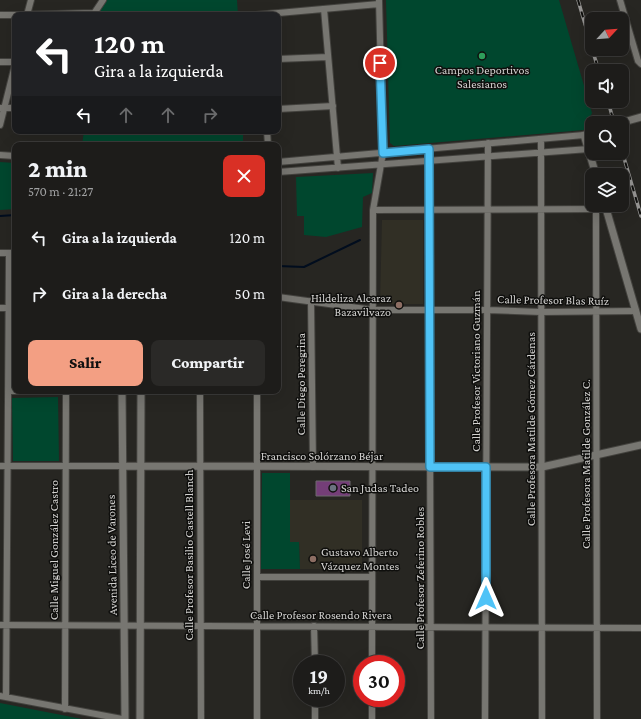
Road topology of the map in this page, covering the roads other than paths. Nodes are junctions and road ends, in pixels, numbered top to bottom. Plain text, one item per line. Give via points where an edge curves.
1 (31, 0) edge
2 (104, 0) edge
3 (620, 0) edge
4 (379, 2) edge
5 (324, 9) junction
6 (28, 12) edge
7 (95, 12) edge
8 (281, 13) edge
9 (0, 15) edge
10 (12, 15) edge
11 (638, 49) edge
12 (328, 57) junction
13 (281, 59) edge
14 (0, 62) edge
15 (12, 62) edge
16 (641, 64) edge
17 (12, 75) edge
18 (332, 106) junction
19 (2, 108) edge
20 (281, 109) edge
21 (641, 117) edge
22 (629, 120) edge
23 (0, 126) edge
24 (585, 135) edge
25 (541, 139) junction
26 (488, 144) junction
27 (585, 148) edge
28 (429, 149) junction
29 (383, 153) junction
30 (541, 153) junction
31 (0, 155) edge
32 (12, 156) edge
33 (337, 157) junction
34 (488, 157) junction
35 (429, 161) junction
36 (281, 162) edge
37 (382, 164) junction
38 (338, 168) junction
39 (281, 172) edge
40 (585, 209) edge
41 (373, 210) junction
42 (487, 210) junction
43 (541, 210) junction
44 (429, 211) junction
45 (596, 212) edge
46 (606, 212) edge
47 (0, 252) edge
48 (12, 253) edge
49 (281, 296) edge
50 (311, 301) junction
51 (0, 308) edge
52 (12, 308) edge
53 (429, 309) junction
54 (373, 310) junction
55 (487, 310) junction
56 (636, 311) junction
57 (541, 312) junction
58 (596, 312) junction
59 (641, 329) edge
60 (8, 391) junction
61 (12, 391) edge
62 (66, 394) edge
63 (122, 394) edge
64 (141, 394) edge
65 (200, 394) edge
66 (257, 394) edge
67 (641, 445) edge
68 (596, 455) junction
69 (0, 466) edge
70 (8, 466) junction
71 (66, 466) junction
72 (122, 466) junction
73 (141, 466) junction
74 (200, 466) junction
75 (257, 466) junction
76 (313, 467) junction
77 (372, 467) junction
78 (430, 467) junction
79 (486, 467) junction
80 (542, 467) junction
81 (257, 576) junction
82 (372, 577) junction
83 (3, 625) edge
84 (65, 625) junction
85 (124, 626) junction
86 (140, 626) junction
87 (200, 626) junction
88 (257, 626) junction
89 (314, 626) junction
90 (372, 627) junction
91 (431, 627) junction
92 (486, 627) junction
93 (542, 627) junction
94 (597, 628) junction
95 (641, 628) edge
96 (314, 655) edge
97 (372, 655) edge
98 (3, 697) edge
99 (315, 707) edge
100 (372, 707) edge
101 (65, 709) junction
102 (123, 719) edge
103 (140, 719) edge
104 (201, 719) edge
105 (257, 719) edge
106 (315, 719) edge
107 (372, 719) edge
108 (432, 719) edge
109 (485, 719) edge
110 (542, 719) edge
111 (597, 719) edge

1 - 6 street
2 - 7 street
3 - 11 street
4 - 5 street
4 - 29 street
5 - 8 street
5 - 12 street
9 - 10 street
11 - 16 street
12 - 13 street
12 - 18 street
14 - 15 street
17 - 19 street
18 - 20 street
18 - 33 street
19 - 23 street
21 - 22 street
24 - 25 street
25 - 26 street
25 - 30 street, Calle Profesora Matilde Gómez Cárdenas
26 - 28 street
26 - 34 street, Calle Profesor Victoriano Guzmán
27 - 30 street
28 - 29 street
28 - 35 street, Calle Profesor Zeferino Robles
29 - 33 street
29 - 37 street
30 - 34 street
30 - 43 street, Calle Profesora Matilde Gómez Cárdenas
31 - 32 street
33 - 36 street
33 - 38 street
34 - 35 street
34 - 42 street, Calle Profesor Victoriano Guzmán
35 - 37 street
35 - 44 street, Calle Profesor Zeferino Robles
37 - 38 street
37 - 41 street
38 - 39 street
40 - 43 street
41 - 44 street
41 - 54 street
42 - 43 street
42 - 44 street
42 - 55 street, Calle Profesor Victoriano Guzmán
43 - 57 street, Calle Profesora Matilde Gómez Cárdenas
44 - 53 street, Calle Profesor Zeferino Robles
45 - 58 street, Calle Profesora Matilde González C.
46 - 56 street
47 - 48 street
48 - 52 street
49 - 50 street, Calle Profesor Blas Ruíz
50 - 54 street, Calle Profesor Blas Ruíz
50 - 76 street, Calle Diego Peregrina
51 - 52 street
52 - 60 street
53 - 54 street, Calle Profesor Blas Ruíz
53 - 55 street, Calle Profesor Blas Ruíz
53 - 78 street, Calle Profesor Zeferino Robles
54 - 77 street
55 - 57 street, Calle Profesor Blas Ruíz
55 - 79 street, Calle Profesor Victoriano Guzmán
56 - 58 street, Calle Profesor Blas Ruíz
56 - 59 street
57 - 58 street, Calle Profesor Blas Ruíz
57 - 80 street, Calle Profesora Matilde Gómez Cárdenas
58 - 68 street, Calle Profesora Matilde González C.
60 - 61 street
60 - 70 street
62 - 71 street, Calle Miguel González Castro
63 - 72 street, Avenida Liceo de Varones
64 - 73 street
65 - 74 street, Calle Profesor Basilio Castell Blanch
66 - 75 street, Calle José Levi
67 - 68 street, Francisco Solórzano Béjar
68 - 80 street, Francisco Solórzano Béjar
68 - 94 street, Calle Profesora Matilde González C.
69 - 70 street, Francisco Solórzano Béjar
70 - 71 street, Francisco Solórzano Béjar
70 - 83 street
71 - 72 street, Francisco Solórzano Béjar
71 - 84 street, Calle Miguel González Castro
72 - 73 street, Francisco Solórzano Béjar
72 - 85 street, Avenida Liceo de Varones
73 - 74 street, Francisco Solórzano Béjar
73 - 86 street
74 - 75 street, Francisco Solórzano Béjar
74 - 87 street, Calle Profesor Basilio Castell Blanch
75 - 76 street, Francisco Solórzano Béjar
75 - 81 street, Calle José Levi
76 - 77 street, Francisco Solórzano Béjar
77 - 78 street, Francisco Solórzano Béjar
77 - 82 street
78 - 79 street, Francisco Solórzano Béjar
78 - 91 street, Calle Profesor Zeferino Robles
79 - 80 street, Francisco Solórzano Béjar
79 - 92 street, Calle Profesor Victoriano Guzmán
80 - 93 street, Calle Profesora Matilde Gómez Cárdenas
81 - 82 street
81 - 88 street, Calle José Levi
82 - 90 street
83 - 84 street, Calle Profesor Rosendo Rivera
83 - 98 street
84 - 85 street, Calle Profesor Rosendo Rivera
84 - 101 street, Calle Miguel González Castro
85 - 86 street, Calle Profesor Rosendo Rivera
85 - 102 street, Avenida Liceo de Varones
86 - 87 street, Calle Profesor Rosendo Rivera
86 - 103 street
87 - 88 street, Calle Profesor Rosendo Rivera
87 - 104 street, Calle Profesor Basilio Castell Blanch
88 - 89 street, Calle Profesor Rosendo Rivera
88 - 105 street, Calle José Levi
89 - 90 street, Calle Profesor Rosendo Rivera
89 - 96 street
90 - 91 street, Calle Profesor Rosendo Rivera
90 - 97 street
91 - 92 street, Calle Profesor Rosendo Rivera
91 - 108 street, Calle Profesor Zeferino Robles
92 - 93 street, Calle Profesor Rosendo Rivera
92 - 109 street, Calle Profesor Victoriano Guzmán
93 - 94 street, Calle Profesor Rosendo Rivera
93 - 110 street, Calle Profesora Matilde Gómez Cárdenas
94 - 95 street, Calle Profesor Rosendo Rivera
94 - 111 street, Calle Profesora Matilde González C.
98 - 101 street
99 - 106 street
100 - 107 street
101 - 102 street

